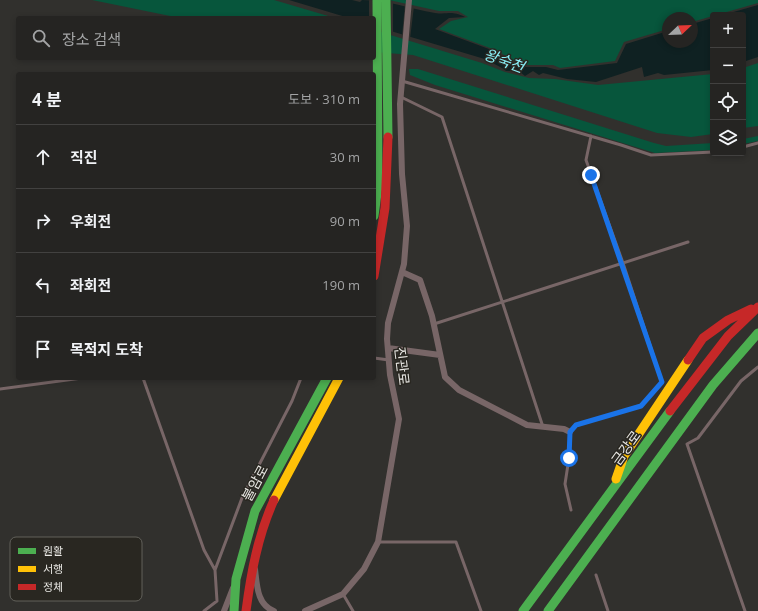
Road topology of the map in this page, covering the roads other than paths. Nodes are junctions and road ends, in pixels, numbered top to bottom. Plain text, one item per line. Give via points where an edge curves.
1 (377, 0) edge
2 (386, 0) edge
3 (409, 0) edge
4 (402, 81) junction
5 (401, 97) junction
6 (591, 136) junction
7 (758, 143) edge
8 (746, 146) edge
9 (710, 152) edge
10 (376, 201) edge
11 (688, 242) dead end
12 (623, 263) junction
13 (376, 267) edge
14 (402, 272) junction
15 (502, 302) junction
16 (758, 306) edge
17 (434, 324) junction
18 (758, 333) edge
19 (388, 348) junction
20 (440, 354) junction
21 (376, 358) edge
22 (389, 360) junction
23 (758, 366) edge
24 (67, 380) edge
25 (144, 380) edge
26 (300, 380) edge
27 (326, 380) edge
28 (338, 380) edge
29 (0, 389) edge
30 (543, 427) junction
31 (570, 432) junction
32 (613, 489) junction
33 (571, 510) dead end
34 (378, 542) junction
35 (254, 563) junction
36 (215, 570) junction
37 (596, 574) dead end
38 (236, 579) junction
39 (344, 594) junction
40 (204, 611) edge
41 (224, 611) edge
42 (234, 611) edge
43 (246, 611) edge
44 (274, 611) edge
45 (305, 611) edge
46 (353, 611) edge
47 (481, 611) edge
48 (523, 611) edge
49 (548, 611) edge
50 (608, 611) edge
51 (745, 611) edge

1 - 10 main road
2 - 13 main road via 386,190 382,240
3 - 4 street, 진관로
4 - 5 street, 진관로
4 - 6 lane
5 - 14 street, 진관로 via 402,174 407,226
5 - 15 lane via 442,117
6 - 9 lane via 651,155
6 - 12 lane via 586,160
7 - 8 lane
11 - 12 lane
12 - 15 lane
12 - 31 lane via 662,382 641,406 576,425
14 - 17 street via 420,280
14 - 19 street, 진관로 via 388,324
15 - 17 lane
15 - 30 lane
16 - 32 main road, 금강로 via 728,336
16 - 32 main road via 728,320 703,338 624,456
17 - 20 street
18 - 49 main road via 713,385
19 - 20 street
19 - 22 street, 진관로
20 - 30 street via 445,377 459,390 527,425
21 - 22 lane
22 - 34 street, 진관로 via 399,419
23 - 51 lane via 741,380 698,438 687,444
24 - 29 lane
25 - 36 lane via 204,550
26 - 36 lane via 242,498
27 - 38 main road, 불암로 via 255,511
28 - 35 main road, 불암로 via 270,512 262,530
30 - 31 street
31 - 33 lane via 565,484
32 - 48 main road, 금강로
34 - 39 street, 진관로 via 364,569
34 - 47 lane via 456,542
35 - 43 main road, 불암로
35 - 44 street via 261,601 267,609
36 - 40 lane via 217,601
37 - 50 lane
38 - 41 street
38 - 42 main road, 불암로
39 - 45 street, 진관로
39 - 46 lane

